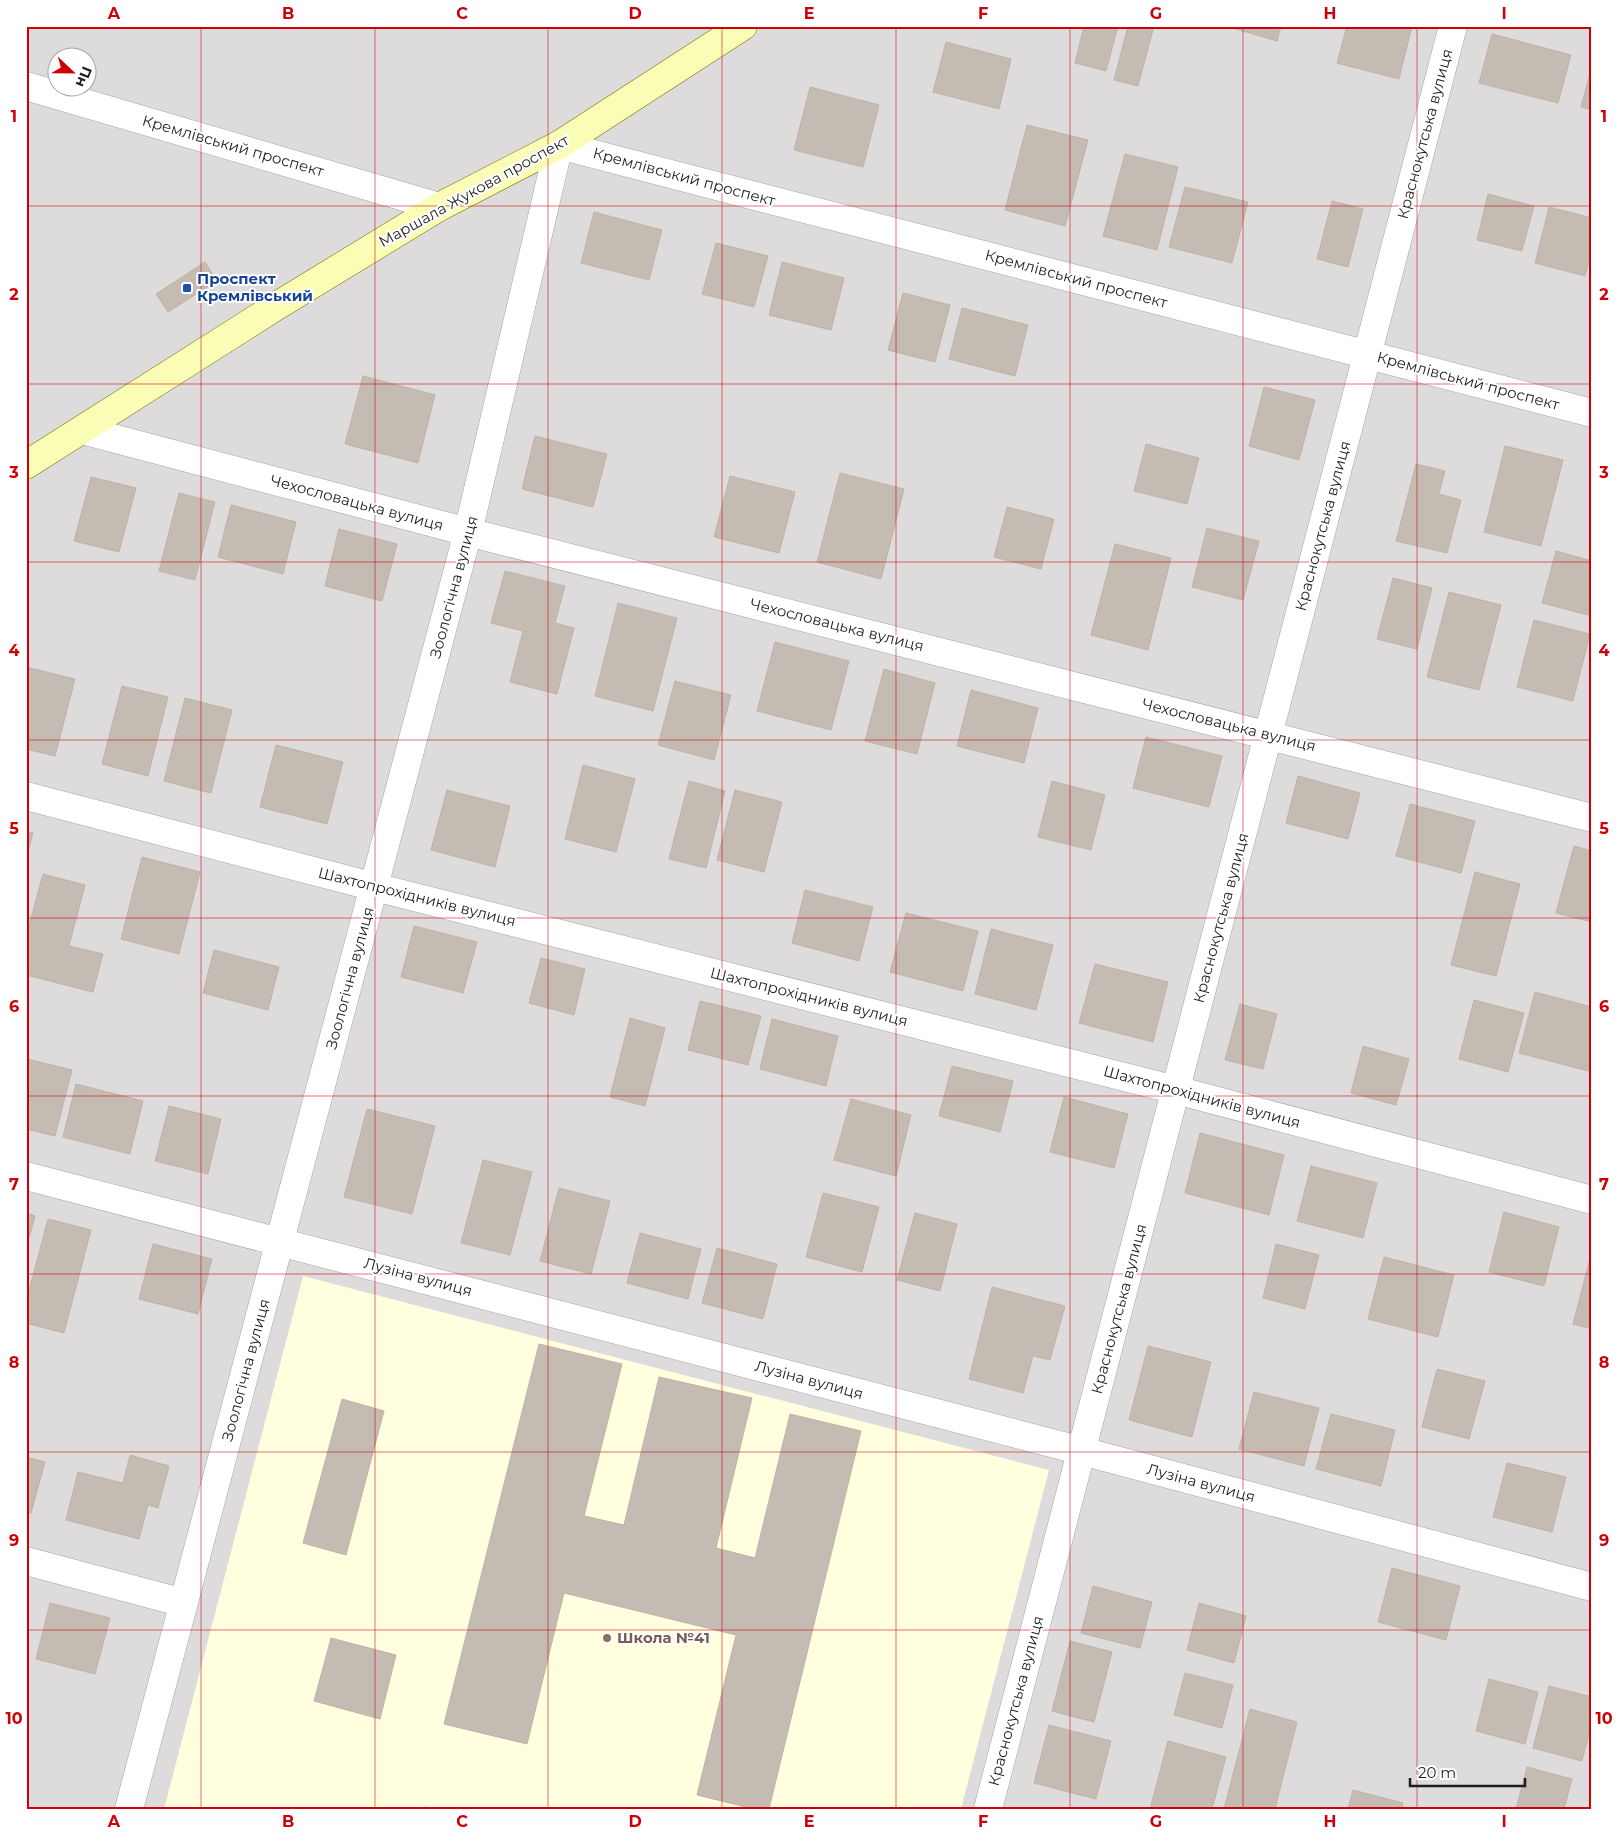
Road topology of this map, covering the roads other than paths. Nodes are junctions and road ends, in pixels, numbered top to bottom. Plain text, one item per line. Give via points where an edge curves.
1 (743, 26) edge
2 (1453, 26) edge
3 (26, 86) edge
4 (559, 145) junction
5 (439, 207) junction
6 (1367, 355) junction
7 (1592, 413) edge
8 (82, 430) junction
9 (26, 465) edge
10 (468, 532) junction
11 (1268, 734) junction
12 (26, 796) edge
13 (1592, 818) edge
14 (375, 887) junction
15 (1176, 1090) junction
16 (26, 1176) edge
17 (1592, 1200) edge
18 (280, 1241) junction
19 (1082, 1451) junction
20 (26, 1561) edge
21 (1592, 1587) edge
22 (184, 1603) junction
23 (129, 1809) edge
24 (988, 1809) edge

1 - 4 street, Маршала Жукова проспект
2 - 6 street, Краснокутська вулиця
3 - 5 street, Кремлівський проспект
4 - 5 street, Маршала Жукова проспект
4 - 6 street, Кремлівський проспект
4 - 10 street, Зоологічна вулиця
5 - 8 street, Маршала Жукова проспект
6 - 7 street, Кремлівський проспект
6 - 11 street, Краснокутська вулиця
8 - 9 street, Маршала Жукова проспект
8 - 10 street, Чехословацька вулиця
10 - 11 street, Чехословацька вулиця
10 - 14 street, Зоологічна вулиця
11 - 13 street, Чехословацька вулиця
11 - 15 street, Краснокутська вулиця
12 - 14 street, Шахтопрохідників вулиця
14 - 15 street, Шахтопрохідників вулиця
14 - 18 street, Зоологічна вулиця
15 - 17 street, Шахтопрохідників вулиця
15 - 19 street, Краснокутська вулиця
16 - 18 street, Лузіна вулиця
18 - 19 street, Лузіна вулиця
18 - 22 street, Зоологічна вулиця
19 - 21 street, Лузіна вулиця
19 - 24 street, Краснокутська вулиця
20 - 22 street
22 - 23 street, Зоологічна вулиця

